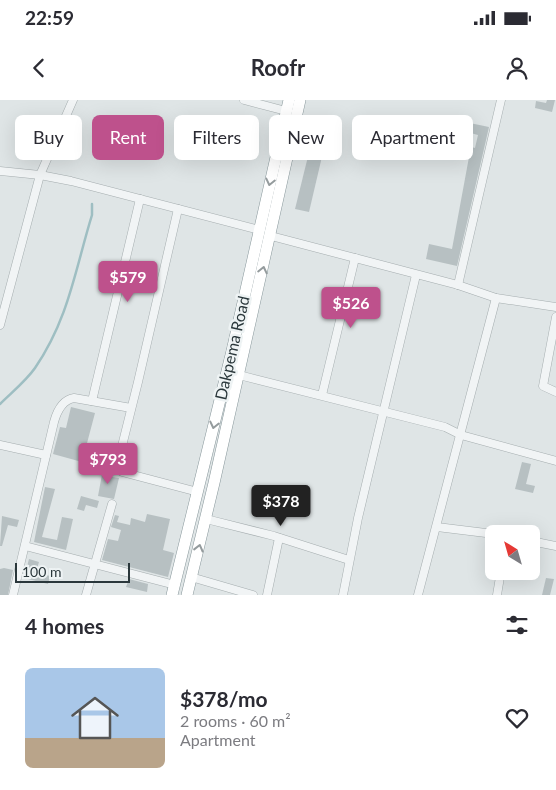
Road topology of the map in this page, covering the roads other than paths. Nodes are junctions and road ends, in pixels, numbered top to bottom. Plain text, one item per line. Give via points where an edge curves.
1 (73, 100) edge
2 (244, 100) edge
3 (300, 100) edge
4 (501, 100) edge
5 (287, 106) edge
6 (0, 171) edge
7 (40, 174) junction
8 (140, 199) junction
9 (178, 209) junction
10 (259, 230) junction
11 (271, 236) junction
12 (355, 258) junction
13 (416, 275) junction
14 (458, 285) junction
15 (496, 298) junction
16 (556, 307) edge
17 (556, 317) edge
18 (0, 325) edge
19 (239, 375) junction
20 (556, 392) edge
21 (322, 396) junction
22 (92, 402) junction
23 (130, 408) junction
24 (384, 411) junction
25 (461, 435) junction
26 (0, 445) edge
27 (46, 455) junction
28 (556, 461) edge
29 (198, 492) junction
30 (112, 504) dead end
31 (206, 519) junction
32 (437, 527) junction
33 (485, 533) edge
34 (279, 538) junction
35 (540, 543) edge
36 (25, 546) junction
37 (556, 546) edge
38 (349, 560) junction
39 (96, 564) junction
40 (191, 577) junction
41 (500, 580) edge
42 (174, 590) edge
43 (13, 595) edge
44 (86, 595) edge
45 (187, 595) edge
46 (253, 595) edge
47 (267, 595) edge
48 (343, 595) edge
49 (418, 595) edge
50 (497, 595) edge

1 - 7 street
2 - 5 street
3 - 11 highway, Dakpema Road
4 - 14 street
5 -> 10 highway, Dakpema Road
6 - 7 street
7 - 8 street
7 - 18 street
8 - 9 street
8 - 22 street
9 - 10 street
9 - 23 street
10 -> 29 highway, Dakpema Road
11 - 12 street
19 -> 11 highway, Dakpema Road
12 - 13 street
12 - 21 street
13 - 14 street
13 - 24 street
14 - 15 street
15 - 16 street
15 - 25 street
17 - 20 street via 543,386
19 - 21 street
19 - 31 highway, Dakpema Road
21 - 24 street
22 - 23 street
22 - 27 street via 74,398 62,405 56,413
23 - 29 street via 119,469
24 - 25 street
24 - 38 street
25 - 28 street
25 - 32 street
26 - 27 street
27 - 36 street
29 - 42 highway, Dakpema Road
30 - 39 street
31 - 34 street
40 -> 31 highway, Dakpema Road
32 - 33 street
32 - 49 street
34 - 38 street
34 - 47 street
35 - 37 street
36 - 39 street
36 - 43 street
38 - 48 street
39 - 42 street
39 - 44 street
40 - 45 highway, Dakpema Road
40 - 46 street
41 - 50 street

